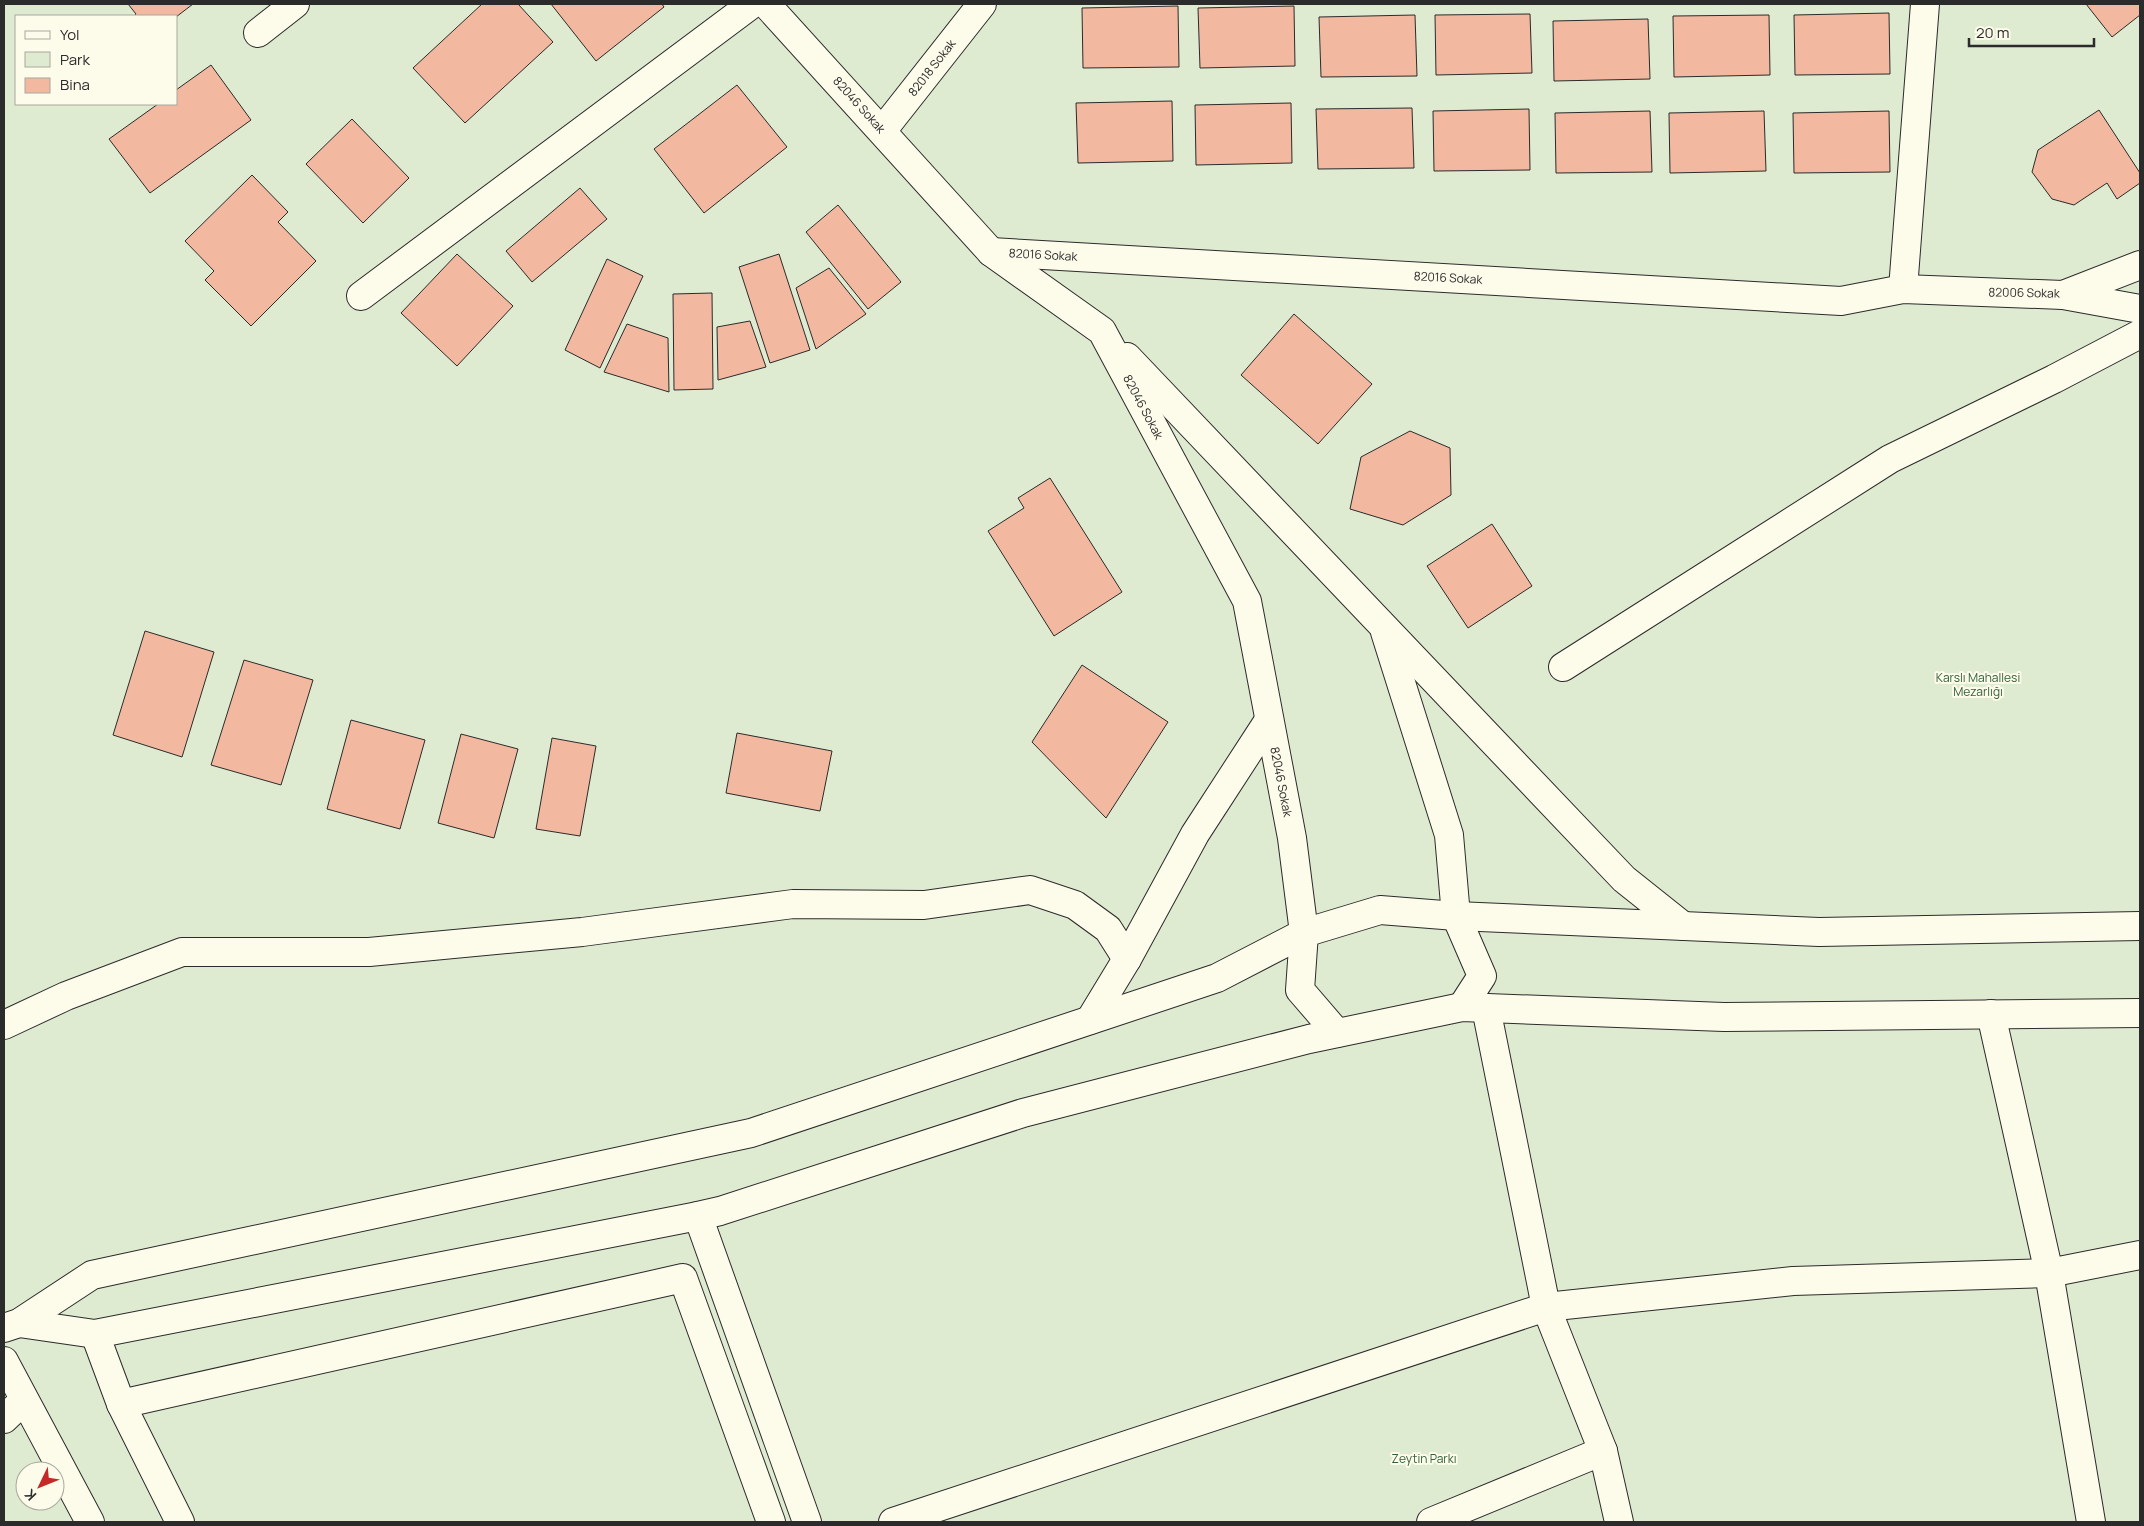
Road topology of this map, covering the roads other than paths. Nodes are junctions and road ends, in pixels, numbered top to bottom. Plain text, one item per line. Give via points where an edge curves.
1 (296, 4) edge
2 (752, 4) edge
3 (766, 4) edge
4 (982, 4) edge
5 (1925, 4) edge
6 (258, 33) dead end
7 (882, 131) junction
8 (991, 252) junction
9 (2140, 266) edge
10 (1903, 289) junction
11 (2062, 295) junction
12 (360, 296) dead end
13 (2140, 309) edge
14 (1102, 331) junction
15 (2140, 334) edge
16 (1383, 626) junction
17 (1563, 667) dead end
18 (1269, 720) junction
19 (1456, 916) junction
20 (1682, 926) junction
21 (2140, 926) edge
22 (1304, 933) junction
23 (1126, 959) junction
24 (1474, 1007) junction
25 (1991, 1014) junction
26 (2140, 1014) edge
27 (1090, 1020) junction
28 (4, 1024) edge
29 (1337, 1033) junction
30 (698, 1216) junction
31 (2140, 1255) edge
32 (2049, 1273) junction
33 (1546, 1306) junction
34 (11, 1325) edge
35 (95, 1334) junction
36 (4, 1361) edge
37 (24, 1400) junction
38 (121, 1404) junction
39 (4, 1419) edge
40 (1603, 1451) junction
41 (90, 1522) edge
42 (180, 1522) edge
43 (772, 1522) edge
44 (806, 1522) edge
45 (893, 1522) edge
46 (1431, 1522) edge
47 (1619, 1522) edge
48 (2091, 1522) edge

1 - 6 street
2 - 12 street
3 - 7 street, 82046 Sokak
4 - 7 street, 82018 Sokak
5 - 10 street
7 - 8 street, 82046 Sokak
8 - 10 street, 82016 Sokak via 1841,301
8 - 14 street, 82046 Sokak
9 - 11 street, 82006 Sokak
10 - 11 street, 82006 Sokak
11 - 13 street
14 - 16 street
14 - 18 street, 82046 Sokak via 1247,601
15 - 17 street via 1890,459
16 - 19 street via 1449,835
16 - 20 street via 1624,879
18 - 22 street, 82046 Sokak via 1292,838
18 - 23 street via 1195,834
19 - 20 street
19 - 22 street via 1380,910
19 - 24 street via 1482,976
20 - 21 street via 1819,932
22 - 27 street via 1217,978
22 - 29 street, 82046 Sokak via 1300,990
23 - 27 street
23 - 28 street via 1108,929 1076,905 1030,890 924,905 793,904 582,932 369,952 182,952 66,996
24 - 25 street via 1724,1017
24 - 29 street
24 - 33 street
25 - 26 street
25 - 32 street
27 - 34 street via 752,1133 92,1275
29 - 30 street via 1023,1113
30 - 35 street
30 - 44 street
31 - 32 street
32 - 33 street via 1793,1280
32 - 48 street
33 - 40 street
33 - 45 street
34 - 35 street
35 - 38 street
36 - 37 street
37 - 39 street
37 - 41 street
38 - 42 street
38 - 43 street via 683,1278
40 - 46 street
40 - 47 street

